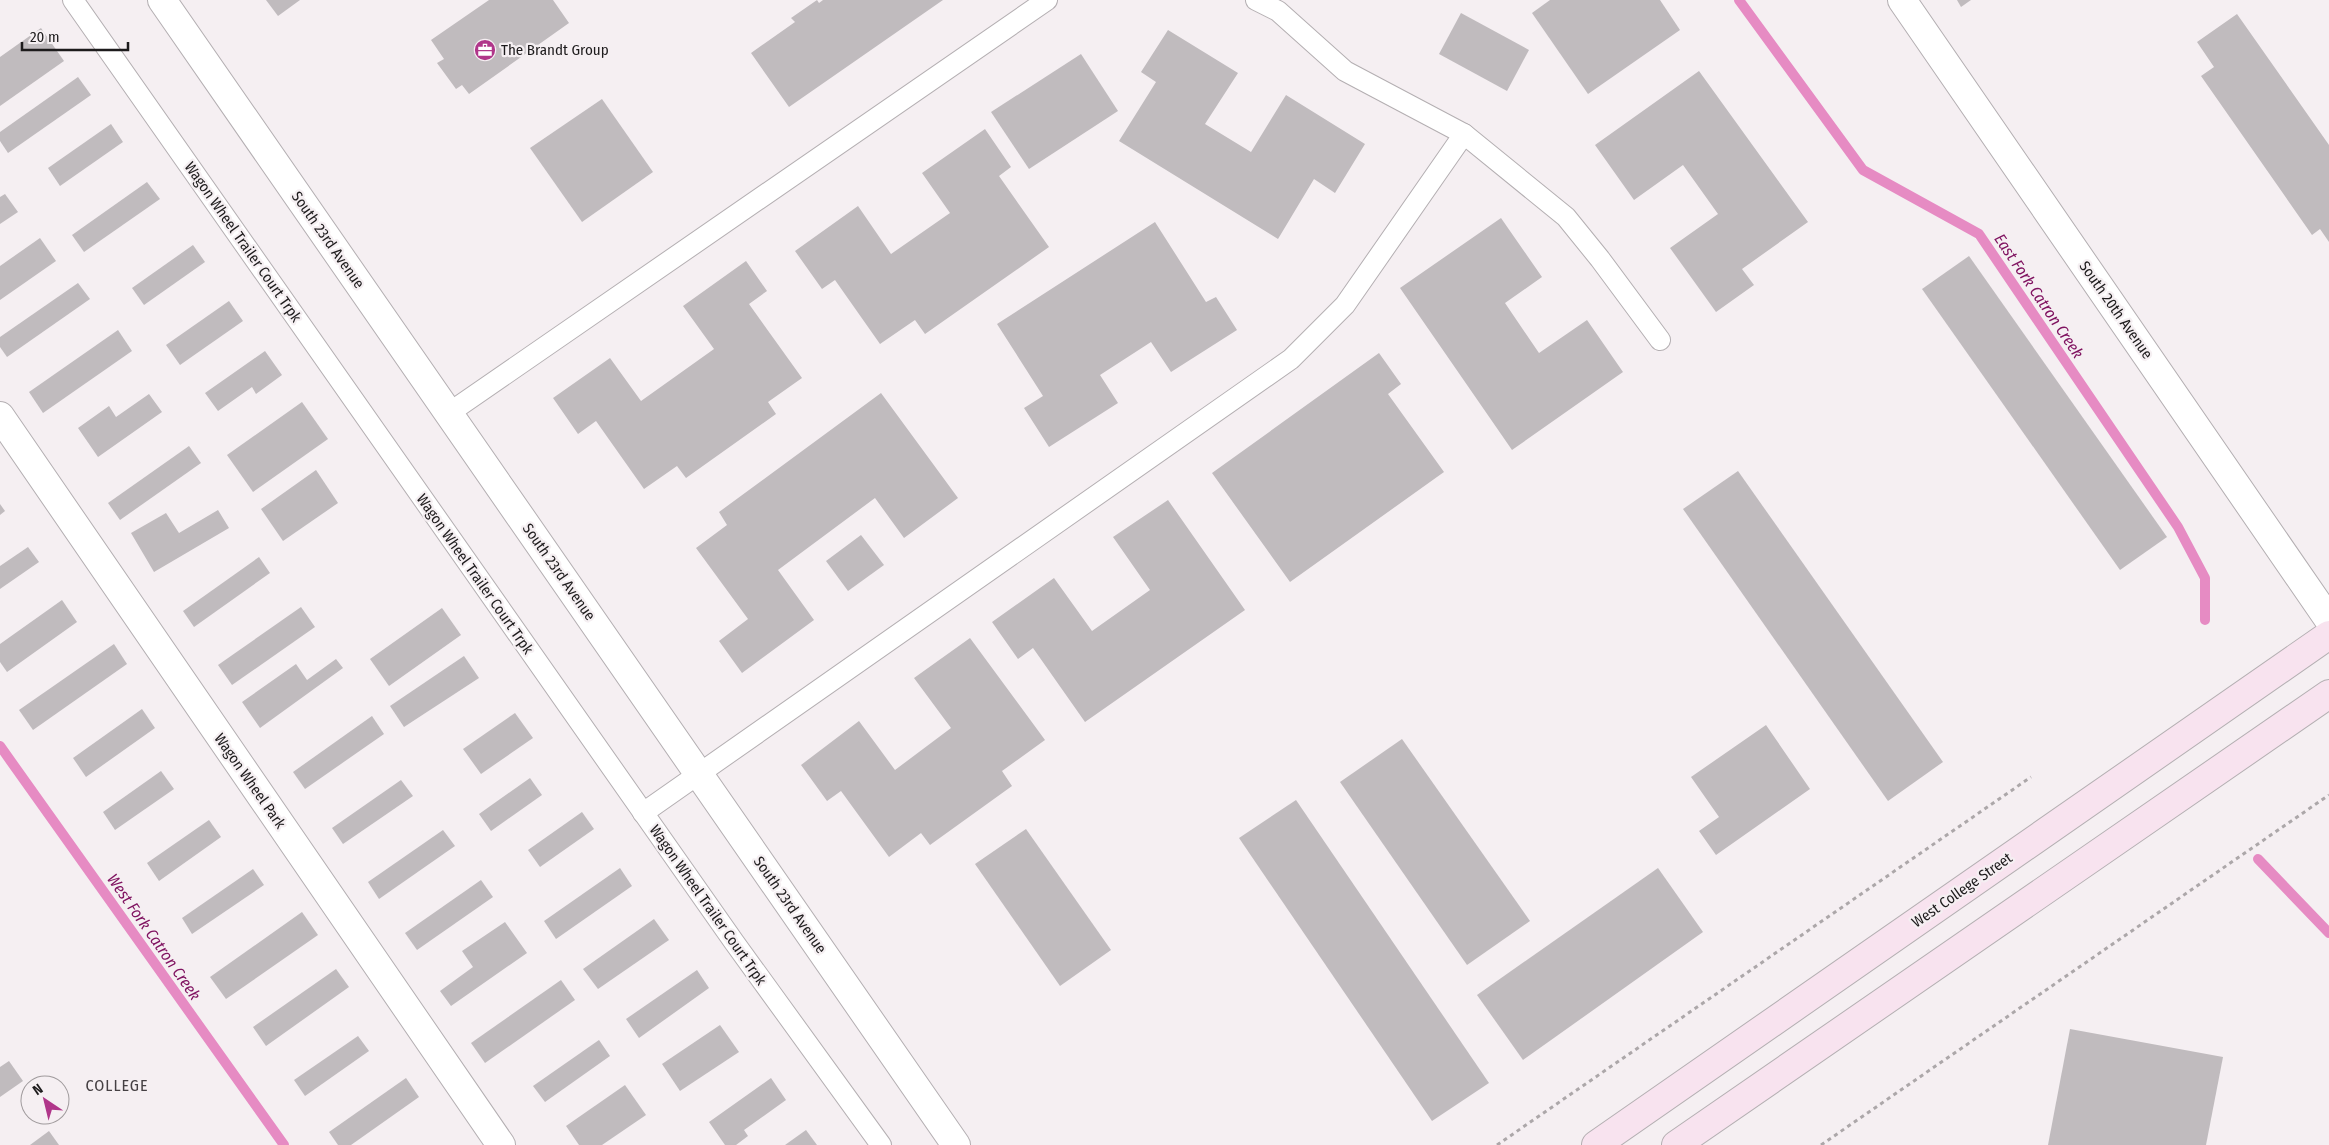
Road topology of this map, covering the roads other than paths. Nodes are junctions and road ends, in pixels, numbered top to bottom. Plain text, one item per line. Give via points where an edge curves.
1 (73, 0) edge
2 (162, 0) edge
3 (1047, 0) edge
4 (1256, 0) edge
5 (1902, 0) edge
6 (1464, 134) junction
7 (1660, 340) dead end
8 (449, 413) junction
9 (0, 416) edge
10 (2329, 620) edge
11 (2329, 635) edge
12 (2329, 694) edge
13 (699, 774) junction
14 (643, 813) junction
15 (501, 1145) edge
16 (881, 1145) edge
17 (956, 1145) edge
18 (1596, 1145) edge
19 (1676, 1145) edge

1 - 14 lane, Wagon Wheel Trailer Court Trpk
2 - 8 street, South 23rd Avenue
3 - 8 lane
4 - 6 lane via 1278,11 1345,71
5 - 10 street, South 20th Avenue
6 - 7 lane via 1566,217
6 - 13 lane via 1345,305 1291,360
8 - 13 street, South 23rd Avenue
9 - 15 street, Wagon Wheel Park
11 - 18 main road, West College Street
12 - 19 main road
13 - 14 lane
13 - 17 street, South 23rd Avenue
14 - 16 lane, Wagon Wheel Trailer Court Trpk

